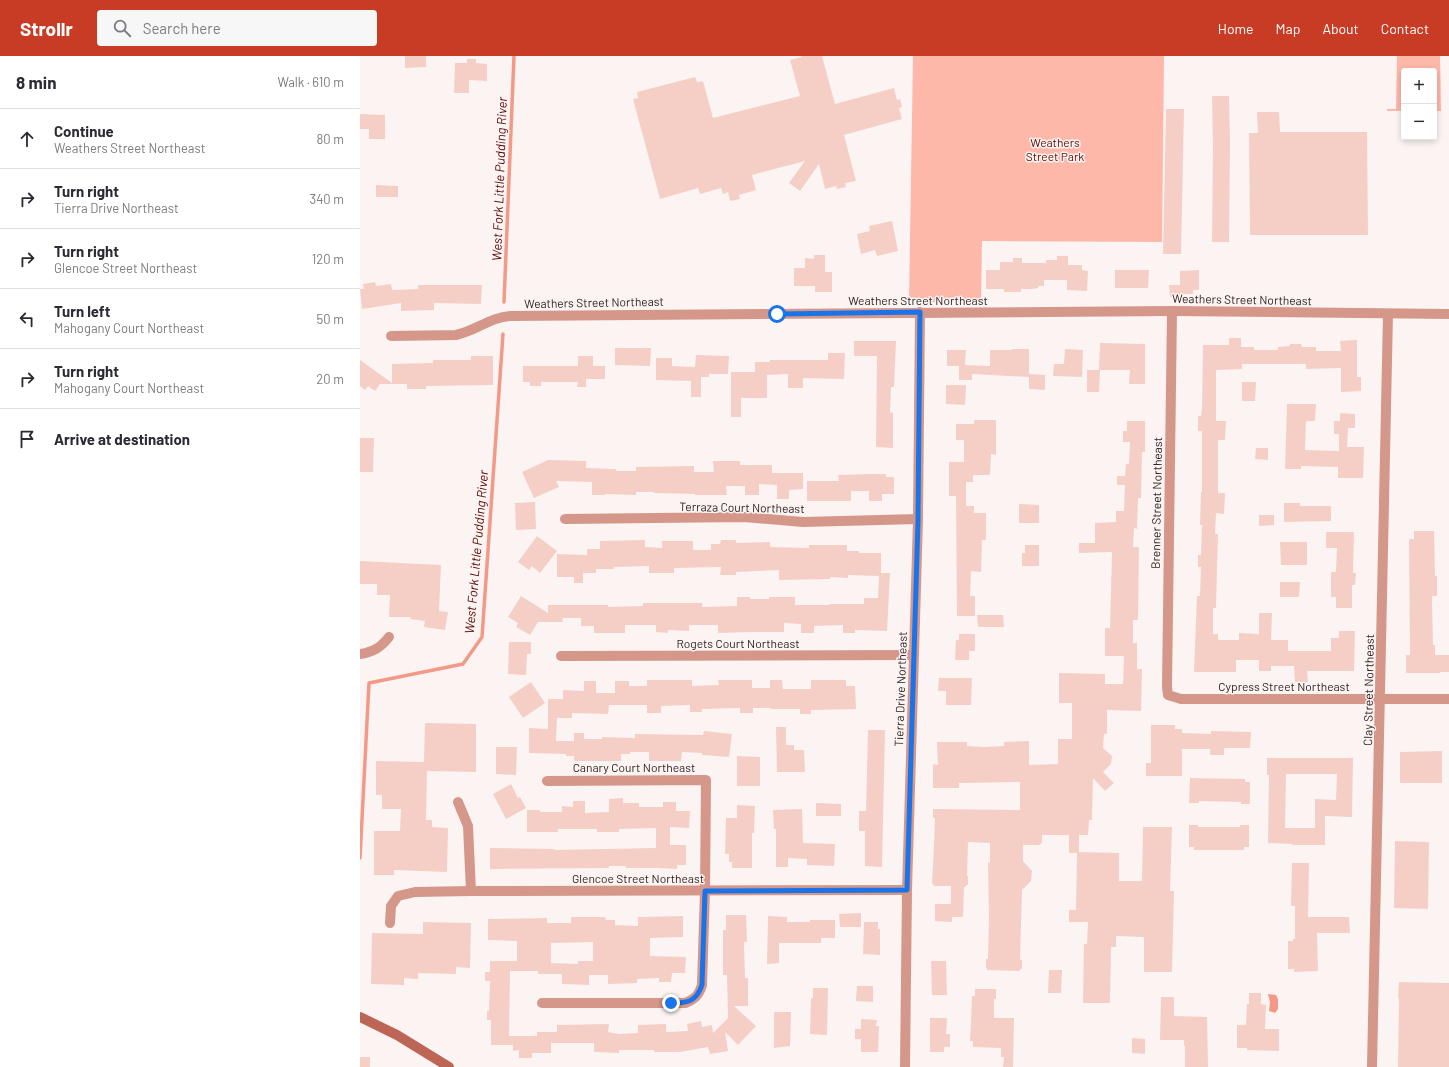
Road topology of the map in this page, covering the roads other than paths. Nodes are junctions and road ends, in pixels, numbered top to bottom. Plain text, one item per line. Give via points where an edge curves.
1 (1172, 311) junction
2 (920, 312) junction
3 (1388, 314) junction
4 (1449, 314) edge
5 (391, 336) dead end
6 (565, 520) dead end
7 (918, 520) junction
8 (389, 637) dead end
9 (360, 654) edge
10 (914, 655) junction
11 (561, 656) dead end
12 (1168, 695) joint
13 (1381, 699) junction
14 (1449, 699) edge
15 (547, 780) dead end
16 (458, 802) dead end
17 (907, 890) junction
18 (471, 891) junction
19 (705, 891) junction
20 (390, 923) dead end
21 (542, 1003) dead end
22 (360, 1017) edge
23 (449, 1067) edge
24 (905, 1067) edge
25 (1372, 1067) edge

1 - 2 street, Weathers Street Northeast
1 - 3 street, Weathers Street Northeast
1 - 12 street, Brenner Street Northeast
2 - 5 street, Weathers Street Northeast via 503,316 461,334
2 - 7 street, Tierra Drive Northeast
3 - 4 street, Weathers Street Northeast
3 - 13 street, Clay Street Northeast
6 - 7 street, Terraza Court Northeast via 744,517 803,522
7 - 10 street, Tierra Drive Northeast
8 - 9 street via 371,652
10 - 11 street, Rogets Court Northeast
10 - 17 street, Tierra Drive Northeast
12 - 13 street, Cypress Street Northeast via 1181,699
13 - 14 street, Cypress Street Northeast
13 - 25 street, Clay Street Northeast
15 - 19 street, Canary Court Northeast via 706,780
16 - 18 street via 468,826
17 - 19 street, Glencoe Street Northeast
17 - 24 street, Tierra Drive Northeast
18 - 19 street, Glencoe Street Northeast
18 - 20 street, Glencoe Street Northeast via 414,892 398,896 391,906
19 - 21 street via 702,985 693,1000 685,1003
22 - 23 main road via 397,1035

